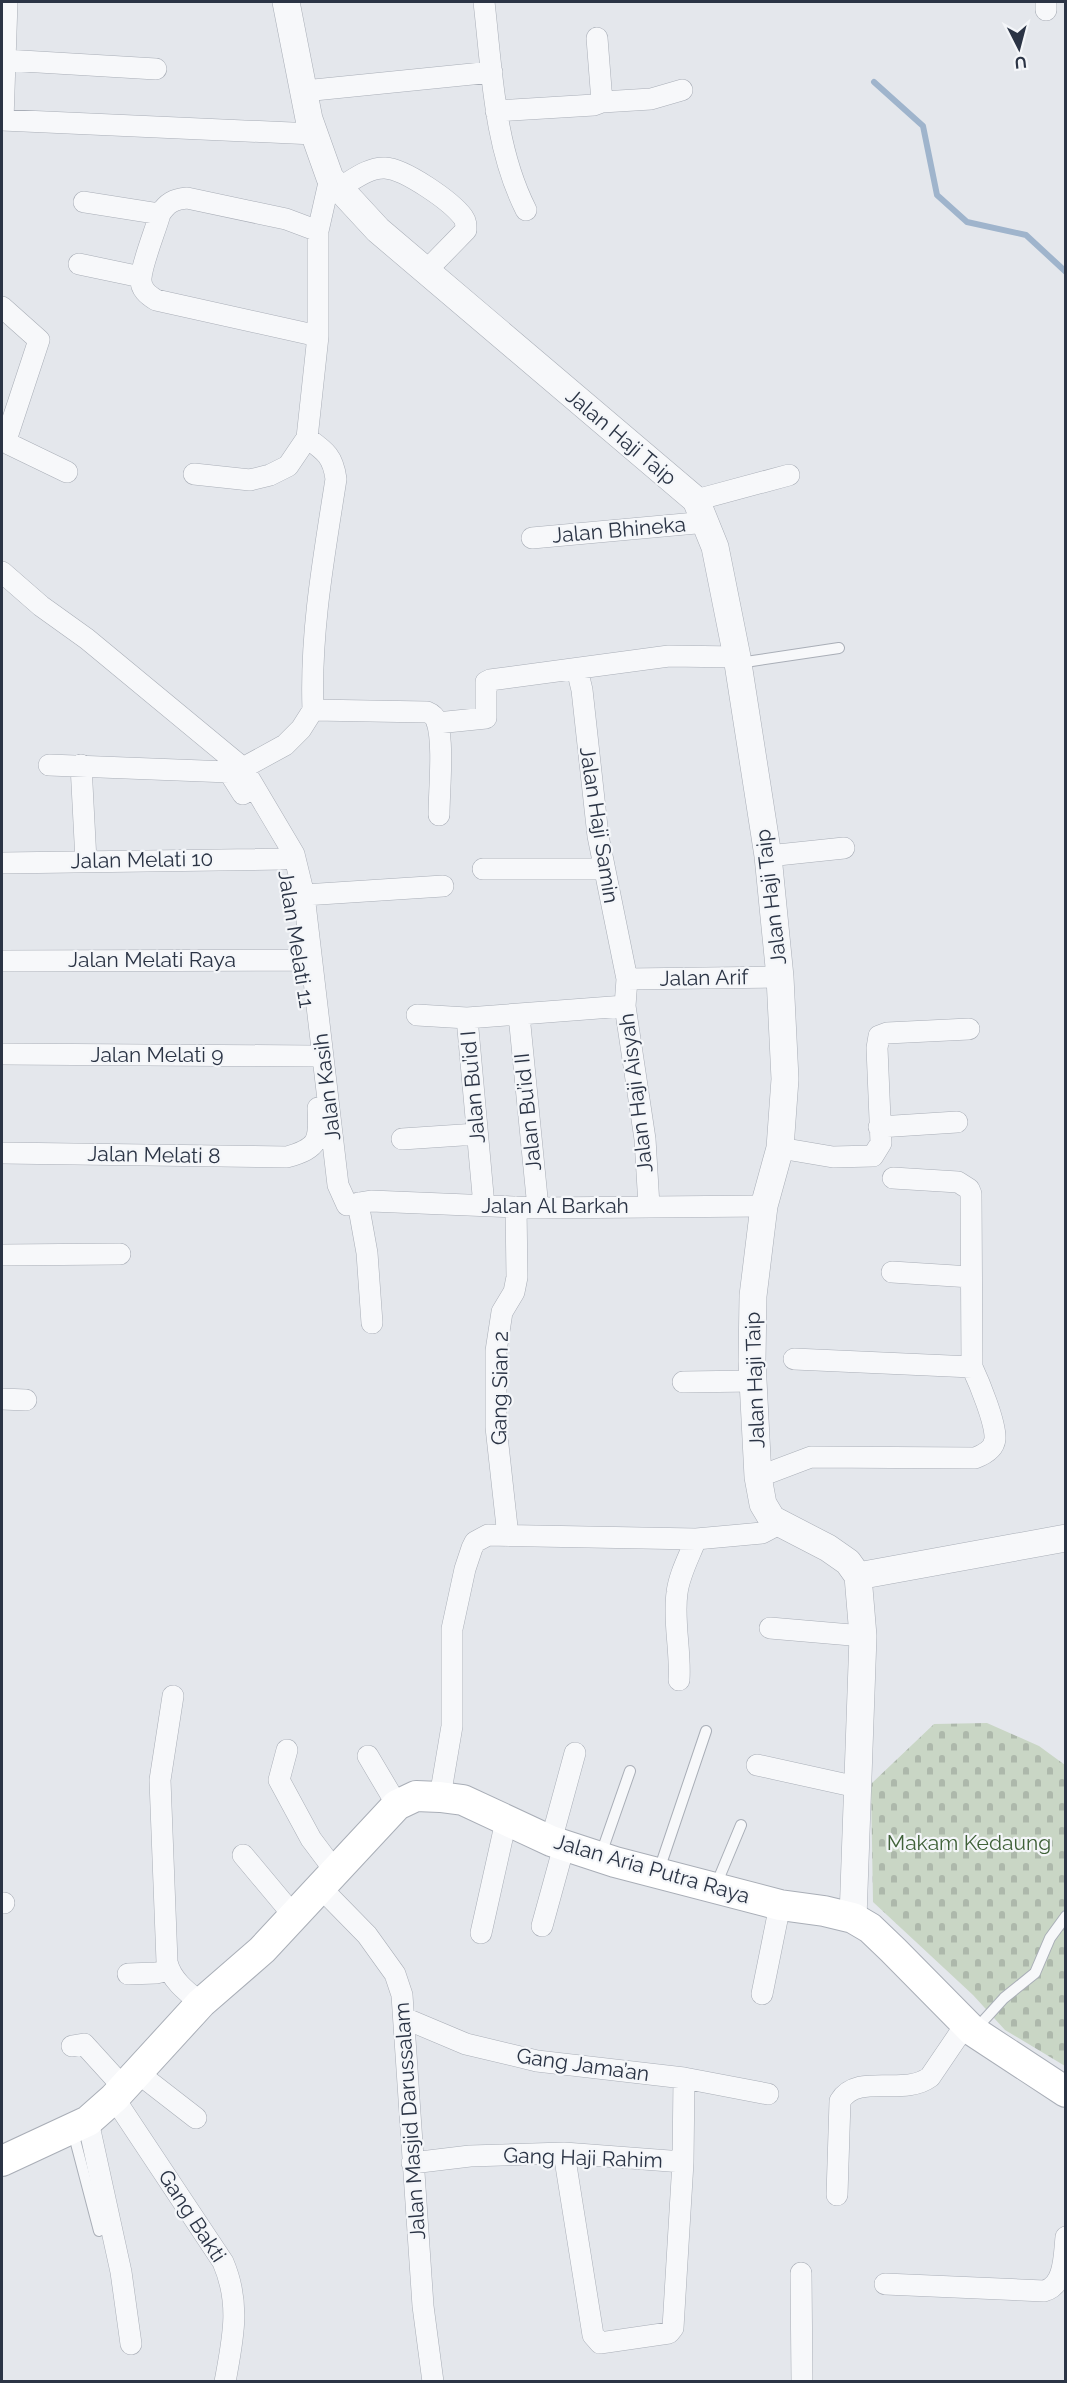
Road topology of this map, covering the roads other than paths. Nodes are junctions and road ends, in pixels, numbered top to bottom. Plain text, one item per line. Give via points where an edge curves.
1 (7, 2) edge
2 (286, 2) edge
3 (484, 2) edge
4 (597, 38) dead end
5 (5, 60) junction
6 (156, 69) dead end
7 (492, 72) junction
8 (682, 90) dead end
9 (304, 91) junction
10 (602, 102) junction
11 (496, 111) junction
12 (2, 120) edge
13 (314, 134) junction
14 (335, 183) junction
15 (84, 202) dead end
16 (526, 210) dead end
17 (160, 214) junction
18 (318, 231) junction
19 (79, 264) dead end
20 (426, 271) junction
21 (141, 277) junction
22 (2, 307) edge
23 (318, 336) junction
24 (307, 438) junction
25 (67, 472) dead end
26 (194, 474) dead end
27 (789, 475) dead end
28 (702, 511) junction
29 (532, 538) dead end
30 (2, 572) edge
31 (839, 648) dead end
32 (738, 660) junction
33 (577, 669) junction
34 (313, 710) junction
35 (437, 723) junction
36 (49, 765) dead end
37 (81, 765) junction
38 (243, 768) junction
39 (439, 815) dead end
40 (844, 848) dead end
41 (768, 856) junction
42 (283, 859) junction
43 (86, 861) junction
44 (2, 863) edge
45 (483, 869) dead end
46 (604, 869) junction
47 (443, 886) dead end
48 (304, 895) junction
49 (303, 960) junction
50 (2, 961) edge
51 (780, 977) junction
52 (627, 979) junction
53 (625, 1006) junction
54 (417, 1015) dead end
55 (519, 1015) junction
56 (467, 1018) junction
57 (969, 1029) dead end
58 (2, 1053) edge
59 (313, 1056) junction
60 (957, 1122) dead end
61 (879, 1127) junction
62 (477, 1134) junction
63 (402, 1139) dead end
64 (780, 1148) junction
65 (306, 1152) joint
66 (2, 1153) edge
67 (893, 1178) dead end
68 (352, 1204) junction
69 (484, 1206) junction
70 (649, 1206) junction
71 (764, 1206) junction
72 (516, 1207) junction
73 (538, 1208) junction
74 (2, 1254) edge
75 (120, 1254) dead end
76 (892, 1272) dead end
77 (971, 1277) junction
78 (372, 1323) dead end
79 (794, 1359) dead end
80 (972, 1367) junction
81 (753, 1381) junction
82 (683, 1382) dead end
83 (2, 1399) edge
84 (26, 1400) dead end
85 (758, 1477) junction
86 (779, 1524) junction
87 (508, 1536) junction
88 (1065, 1538) edge
89 (696, 1539) junction
90 (858, 1576) junction
91 (770, 1628) dead end
92 (863, 1636) junction
93 (679, 1680) dead end
94 (173, 1696) dead end
95 (706, 1731) dead end
96 (287, 1750) dead end
97 (575, 1753) dead end
98 (368, 1756) dead end
99 (758, 1765) dead end
100 (630, 1771) dead end
101 (857, 1787) junction
102 (440, 1797) junction
103 (397, 1805) junction
104 (506, 1821) junction
105 (741, 1824) dead end
106 (558, 1844) junction
107 (243, 1855) dead end
108 (600, 1857) junction
109 (657, 1873) junction
110 (328, 1880) junction
111 (714, 1888) junction
112 (780, 1905) junction
113 (294, 1916) junction
114 (1065, 1916) edge
115 (853, 1918) junction
116 (542, 1926) dead end
117 (481, 1933) dead end
118 (169, 1970) junction
119 (128, 1974) dead end
120 (762, 1994) dead end
121 (201, 2003) junction
122 (404, 2018) junction
123 (970, 2027) junction
124 (72, 2046) dead end
125 (684, 2079) junction
126 (126, 2086) junction
127 (1065, 2092) edge
128 (768, 2094) dead end
129 (196, 2118) dead end
130 (80, 2125) junction
131 (564, 2153) junction
132 (2, 2161) edge
133 (683, 2162) junction
134 (412, 2163) junction
135 (837, 2195) dead end
136 (99, 2231) dead end
137 (1065, 2237) edge
138 (801, 2273) dead end
139 (885, 2284) dead end
140 (131, 2343) dead end
141 (225, 2382) edge
142 (433, 2382) edge
143 (802, 2382) edge

1 - 5 street
2 - 9 street, Jalan Haji Taip
3 - 7 street
4 - 10 street
5 - 6 street
5 - 12 street
7 - 9 street
7 - 11 street
8 - 10 street via 651,99
9 - 13 street, Jalan Haji Taip
10 - 11 street
11 - 16 street via 515,190
12 - 13 street
13 - 14 street, Jalan Haji Taip
14 - 18 street
14 - 20 street, Jalan Haji Taip via 378,230
14 - 20 street via 373,169 393,170 430,189 464,217 466,230
15 - 17 street
17 - 18 street via 172,201 187,198 286,219
17 - 21 street
18 - 23 street
19 - 21 street
20 - 28 street, Jalan Haji Taip
21 - 23 street via 144,291 156,300
22 - 25 street via 39,340 6,440
23 - 24 street
24 - 26 street via 288,466 270,475 250,480
24 - 34 street via 331,459 336,479 317,605
27 - 28 street, Jalan Bhineka
28 - 29 street, Jalan Bhineka
28 - 32 street, Jalan Haji Taip via 715,547
30 - 38 street, Jalan Kasih
31 - 32 lane
32 - 33 street via 669,656
32 - 41 street, Jalan Haji Taip
33 - 35 street via 490,680 486,682 486,718
33 - 46 street, Jalan Haji Samin
34 - 35 street via 427,712
34 - 38 street via 285,746
35 - 39 street
36 - 37 street, Jalan Melati 11
37 - 42 street, Jalan Melati 11 via 229,772
37 - 43 street
38 - 48 street, Jalan Kasih via 294,854
40 - 41 street
41 - 51 street, Jalan Haji Taip
42 - 43 street, Jalan Melati 10
42 - 49 street, Jalan Melati 11
43 - 44 street, Jalan Melati 10
45 - 46 street
46 - 52 street, Jalan Haji Samin
47 - 48 street
48 - 68 street, Jalan Kasih via 338,1185
49 - 50 street, Jalan Melati Raya
49 - 59 street, Jalan Melati 11
51 - 52 street, Jalan Arif
51 - 64 street, Jalan Haji Taip via 785,1079
52 - 53 street, Jalan Haji Aisyah
53 - 55 street
53 - 70 street, Jalan Haji Aisyah via 645,1139
54 - 56 street, Jalan Bu’id I
55 - 56 street
55 - 73 street, Jalan Bu’id II
56 - 62 street, Jalan Bu’id I
57 - 61 street via 879,1036
58 - 59 street, Jalan Melati 9
59 - 65 street, Jalan Melati 11 via 319,1128
60 - 61 street
61 - 64 street via 879,1149 870,1157 832,1157
62 - 63 street
62 - 69 street, Jalan Bu’id I
64 - 71 street, Jalan Haji Taip
65 - 66 street, Jalan Melati 8 via 287,1157
67 - 77 street via 957,1182 969,1189 973,1200
68 - 69 street, Jalan Al Barkah via 371,1201
68 - 78 street, Jalan Kasih via 367,1253
69 - 72 street, Jalan Al Barkah
70 - 71 street, Jalan Al Barkah
70 - 73 street, Jalan Al Barkah
71 - 81 street, Jalan Haji Taip via 753,1296
72 - 73 street, Jalan Al Barkah
72 - 87 street, Gang Sian 2 via 517,1277 514,1292 502,1311 496,1351 496,1427
74 - 75 street
76 - 77 street
77 - 80 street
79 - 80 street
80 - 85 street via 983,1391 995,1440 984,1454 975,1458 811,1458
81 - 82 street
81 - 85 street, Jalan Haji Taip
83 - 84 street
85 - 86 street, Jalan Haji Taip via 763,1504
86 - 89 street via 762,1533
86 - 90 street, Jalan Haji Taip via 828,1548 848,1562
87 - 89 street
87 - 102 street via 481,1537 475,1542 465,1569 452,1629 452,1726
88 - 90 street
89 - 93 street via 676,1595
90 - 92 street
91 - 92 street
92 - 101 street
94 - 118 street via 160,1780
95 - 109 lane
96 - 110 street, Jalan Masjid Darussalam via 279,1780
97 - 106 street
98 - 103 street
99 - 101 street
100 - 108 lane
101 - 115 street
102 - 103 main road, Jalan Aria Putra Raya via 416,1796
102 - 104 main road, Jalan Aria Putra Raya via 463,1800
103 - 110 main road, Jalan Aria Putra Raya
104 - 106 main road, Jalan Aria Putra Raya
104 - 117 street
105 - 111 lane
106 - 108 main road, Jalan Aria Putra Raya
106 - 116 street
107 - 113 street
108 - 109 main road, Jalan Aria Putra Raya
109 - 111 main road, Jalan Aria Putra Raya
110 - 113 main road, Jalan Aria Putra Raya
110 - 122 street, Jalan Masjid Darussalam via 395,1974
111 - 112 main road, Jalan Aria Putra Raya
112 - 115 main road, Jalan Aria Putra Raya
112 - 120 street
113 - 121 main road, Jalan Aria Putra Raya
114 - 123 lane via 1050,1938 1035,1973
115 - 123 main road, Jalan Aria Putra Raya via 870,1928
118 - 119 street
118 - 121 street via 185,1991
121 - 126 main road, Jalan Aria Putra Raya
122 - 125 street, Gang Jama’an via 466,2044 537,2061
122 - 134 street, Jalan Masjid Darussalam
123 - 127 main road, Jalan Aria Putra Raya
123 - 135 street via 923,2082 860,2086 844,2094 840,2100
124 - 126 street via 84,2044
125 - 128 street, Gang Jama’an
125 - 133 street
126 - 129 street
126 - 130 main road, Jalan Aria Putra Raya
126 - 141 street, Gang Bakti via 230,2278 234,2297 233,2337
130 - 132 main road, Jalan Aria Putra Raya
130 - 136 lane
130 - 140 street via 121,2272
131 - 133 street, Gang Haji Rahim
131 - 133 street via 593,2335 600,2343 663,2336 673,2328
131 - 134 street, Gang Haji Rahim via 470,2156
134 - 142 street, Jalan Masjid Darussalam
137 - 139 street via 1058,2281 1044,2291
138 - 143 street

